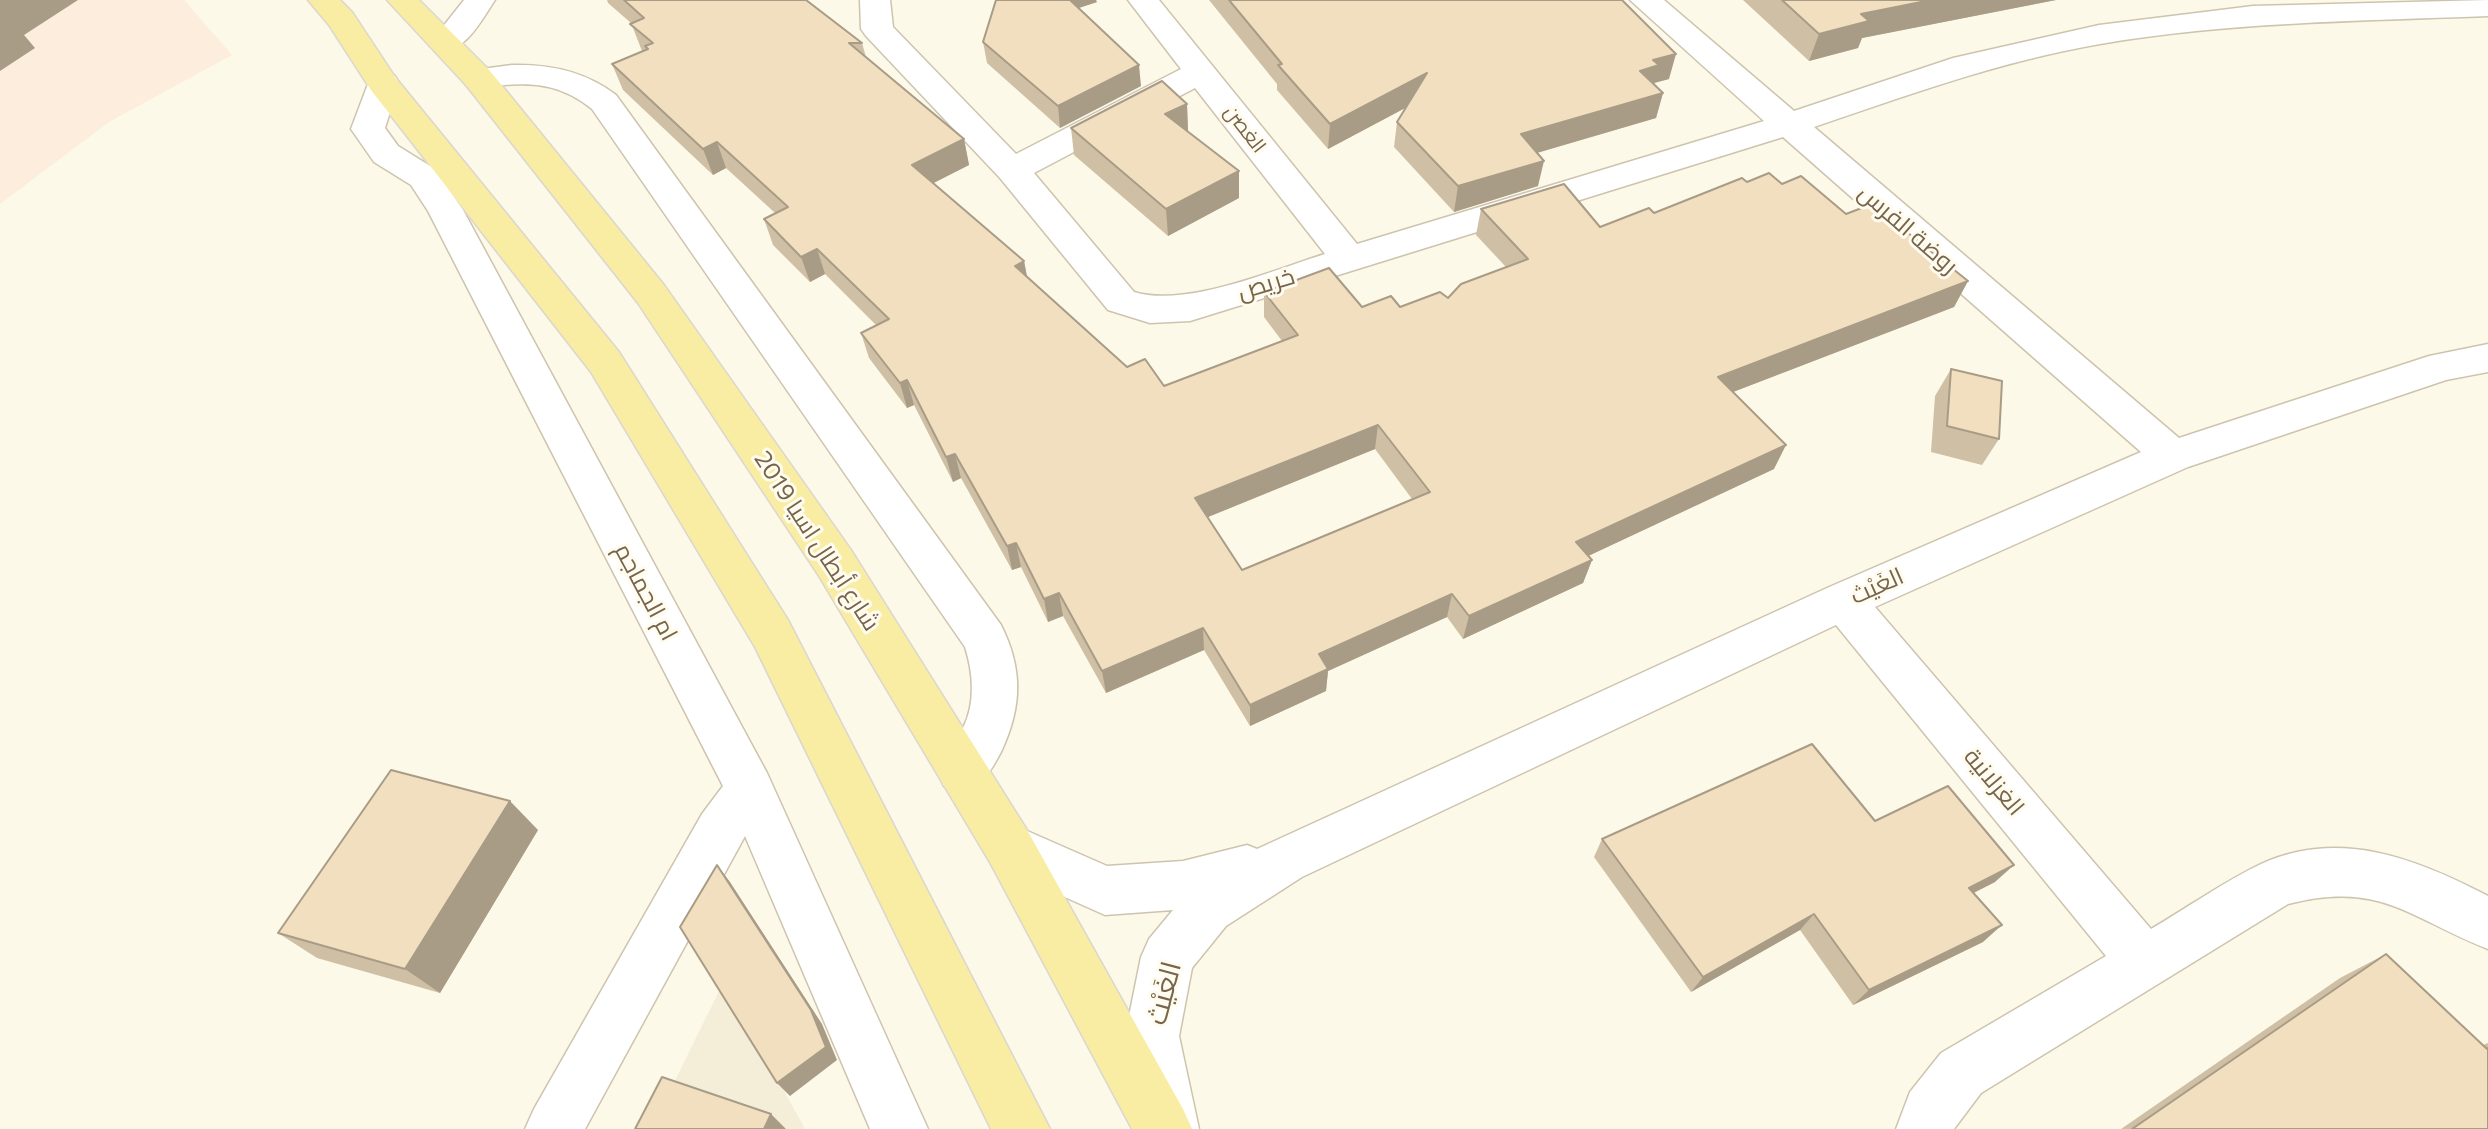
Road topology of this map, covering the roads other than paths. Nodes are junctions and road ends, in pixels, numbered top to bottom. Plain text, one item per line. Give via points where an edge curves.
1 (302, 0) edge
2 (402, 0) edge
3 (480, 0) edge
4 (875, 0) edge
5 (1143, 0) edge
6 (1645, 0) edge
7 (2488, 7) edge
8 (332, 9) edge
9 (446, 43) junction
10 (1200, 72) junction
11 (478, 78) junction
12 (383, 83) junction
13 (1787, 125) junction
14 (1012, 170) junction
15 (1348, 258) junction
16 (2488, 358) edge
17 (2173, 456) junction
18 (1843, 601) junction
19 (961, 771) junction
20 (750, 789) junction
21 (1009, 847) junction
22 (1284, 860) junction
23 (2488, 924) edge
24 (2145, 963) junction
25 (896, 1128) edge
26 (554, 1129) edge
27 (1021, 1129) edge
28 (1163, 1129) edge
29 (1170, 1129) edge
30 (1925, 1129) edge

1 - 8 main road
2 - 9 main road, شارع أبطال اسيا 2019
3 - 9 street
4 - 14 street, خريص via 877,29
5 - 10 street, الغصن
6 - 13 street, روضة الفرس
7 - 13 street, خريص via 2253,15 2099,35 1964,65
8 - 12 main road
9 - 11 main road, شارع أبطال اسيا 2019
10 - 14 street
10 - 15 street, الغصن
11 - 19 main road, شارع أبطال اسيا 2019 via 651,294 835,563
11 - 19 street via 518,73 560,77 593,91 604,102 985,639 994,660 995,709 977,751
12 - 20 street, ام الجماجم via 368,129 386,154 423,177 445,210
12 - 27 main road via 605,362 764,620
13 - 15 street, خريص
13 - 17 street, روضة الفرس
14 - 15 street, خريص via 1121,301 1150,310 1190,308
16 - 17 street, الغَيْث via 2443,366
17 - 18 street, الغَيْث
18 - 22 street, الغَيْث
18 - 24 street, الغزلانية
19 - 21 main road, شارع أبطال اسيا 2019
20 - 25 street, ام الجماجم
20 - 26 street via 720,830
21 - 22 street, الغَيْث via 1105,891 1183,885
21 - 28 main road, شارع أبطال اسيا 2019
22 - 29 street, الغَيْث via 1208,908 1168,957 1152,1036
23 - 24 street via 2421,889 2379,876 2328,871 2278,882
24 - 30 street via 1961,1073 1930,1112

